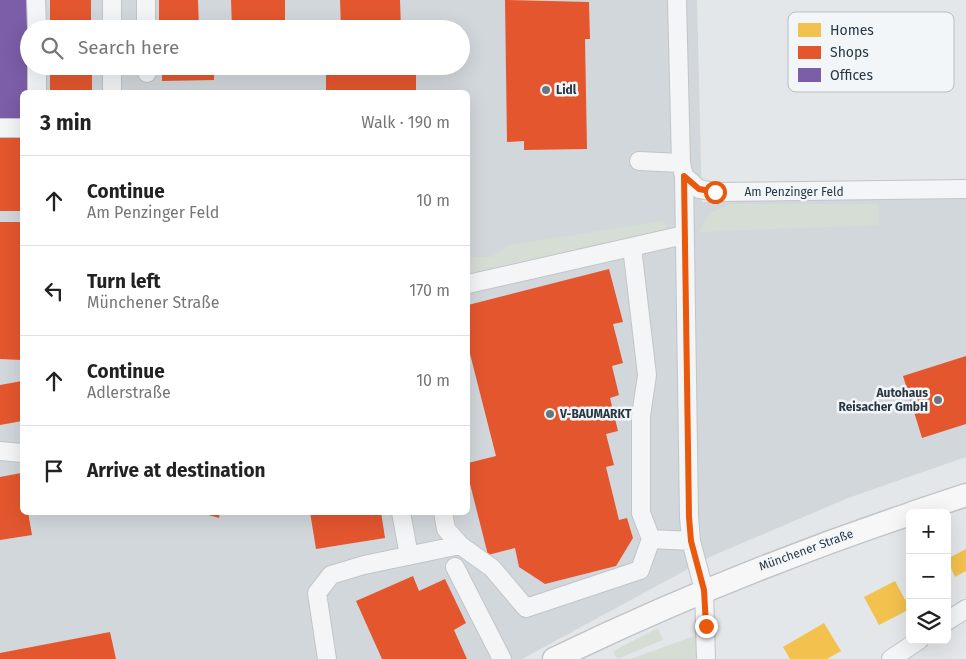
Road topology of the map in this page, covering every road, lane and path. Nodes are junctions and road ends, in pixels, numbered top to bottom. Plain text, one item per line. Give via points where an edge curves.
1 (36, 0) edge
2 (112, 0) edge
3 (146, 0) edge
4 (677, 0) edge
5 (37, 20) edge
6 (112, 20) edge
7 (146, 20) edge
8 (37, 75) edge
9 (112, 75) edge
10 (37, 90) edge
11 (112, 90) edge
12 (0, 128) edge
13 (20, 128) edge
14 (639, 161) dead end
15 (683, 169) junction
16 (966, 189) edge
17 (684, 235) junction
18 (632, 247) junction
19 (470, 284) edge
20 (0, 451) edge
21 (20, 452) edge
22 (966, 494) edge
23 (923, 509) edge
24 (402, 515) edge
25 (444, 515) edge
26 (906, 515) edge
27 (651, 540) junction
28 (691, 541) junction
29 (460, 545) junction
30 (409, 556) junction
31 (455, 568) dead end
32 (704, 590) junction
33 (966, 609) edge
34 (951, 618) edge
35 (913, 644) edge
36 (327, 659) edge
37 (502, 659) edge
38 (554, 659) edge
39 (706, 659) edge
40 (891, 659) edge

1 - 5 street
2 - 6 street
3 - 7 street
4 - 15 street
8 - 10 street
9 - 11 street
12 - 13 street
14 - 15 street
15 - 16 street, Am Penzinger Feld via 699,189 715,192
15 - 17 street
17 - 18 street
17 - 28 street
18 - 19 street
18 - 27 street via 647,375 641,416 641,513
20 - 21 street
22 - 23 main road, Münchener Straße
24 - 30 street
25 - 29 street via 446,529
26 - 32 main road, Münchener Straße
27 - 28 street
27 - 29 street via 640,570 526,608 492,568
28 - 32 street
29 - 30 street
30 - 36 street via 331,575 317,593
31 - 37 street
32 - 38 main road, Münchener Straße
32 - 39 street
33 - 34 street
35 - 40 street

